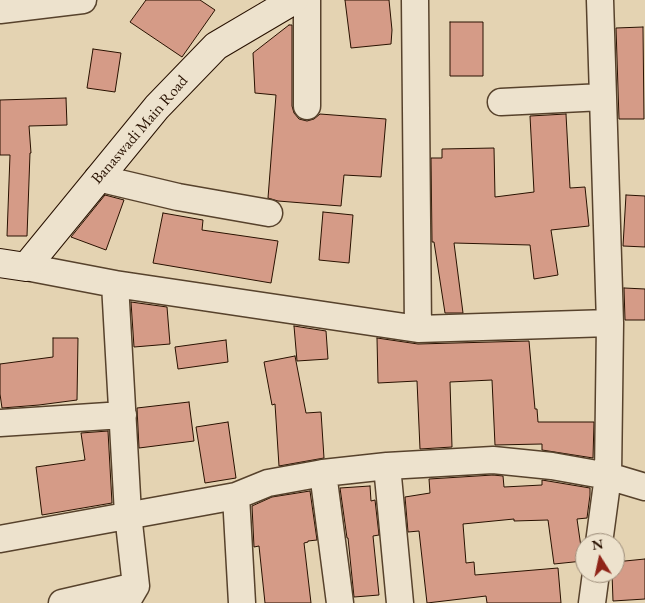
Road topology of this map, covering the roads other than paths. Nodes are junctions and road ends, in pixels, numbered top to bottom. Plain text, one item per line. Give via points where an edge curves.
1 (83, 0) edge
2 (294, 0) edge
3 (307, 0) edge
4 (415, 0) edge
5 (600, 0) edge
6 (0, 10) edge
7 (603, 97) junction
8 (501, 102) dead end
9 (307, 106) dead end
10 (98, 178) junction
11 (269, 213) dead end
12 (13, 265) edge
13 (115, 284) junction
14 (610, 323) junction
15 (418, 329) junction
16 (123, 415) junction
17 (0, 423) edge
18 (387, 466) junction
19 (323, 473) junction
20 (608, 476) junction
21 (645, 487) edge
22 (236, 496) junction
23 (128, 514) junction
24 (600, 533) edge
25 (0, 539) edge
26 (595, 583) edge
27 (131, 595) edge
28 (62, 603) edge
29 (242, 603) edge
30 (340, 603) edge
31 (400, 603) edge
32 (592, 603) edge

1 - 6 street
2 - 10 main road, Banaswadi Main Road via 216,46 156,107
3 - 9 street
4 - 15 street
5 - 7 street
7 - 8 street
7 - 14 street
10 - 11 street via 178,197
10 - 12 main road, Banaswadi Main Road
12 - 13 street
13 - 15 street
13 - 16 street
14 - 15 street
14 - 20 street
16 - 17 street
16 - 23 street
18 - 19 street
18 - 20 street via 493,460
18 - 31 street
19 - 22 street via 268,483
19 - 30 street
20 - 21 street
20 - 24 street
22 - 23 street
22 - 29 street
23 - 25 street
23 - 27 street
26 - 32 street
27 - 28 street

